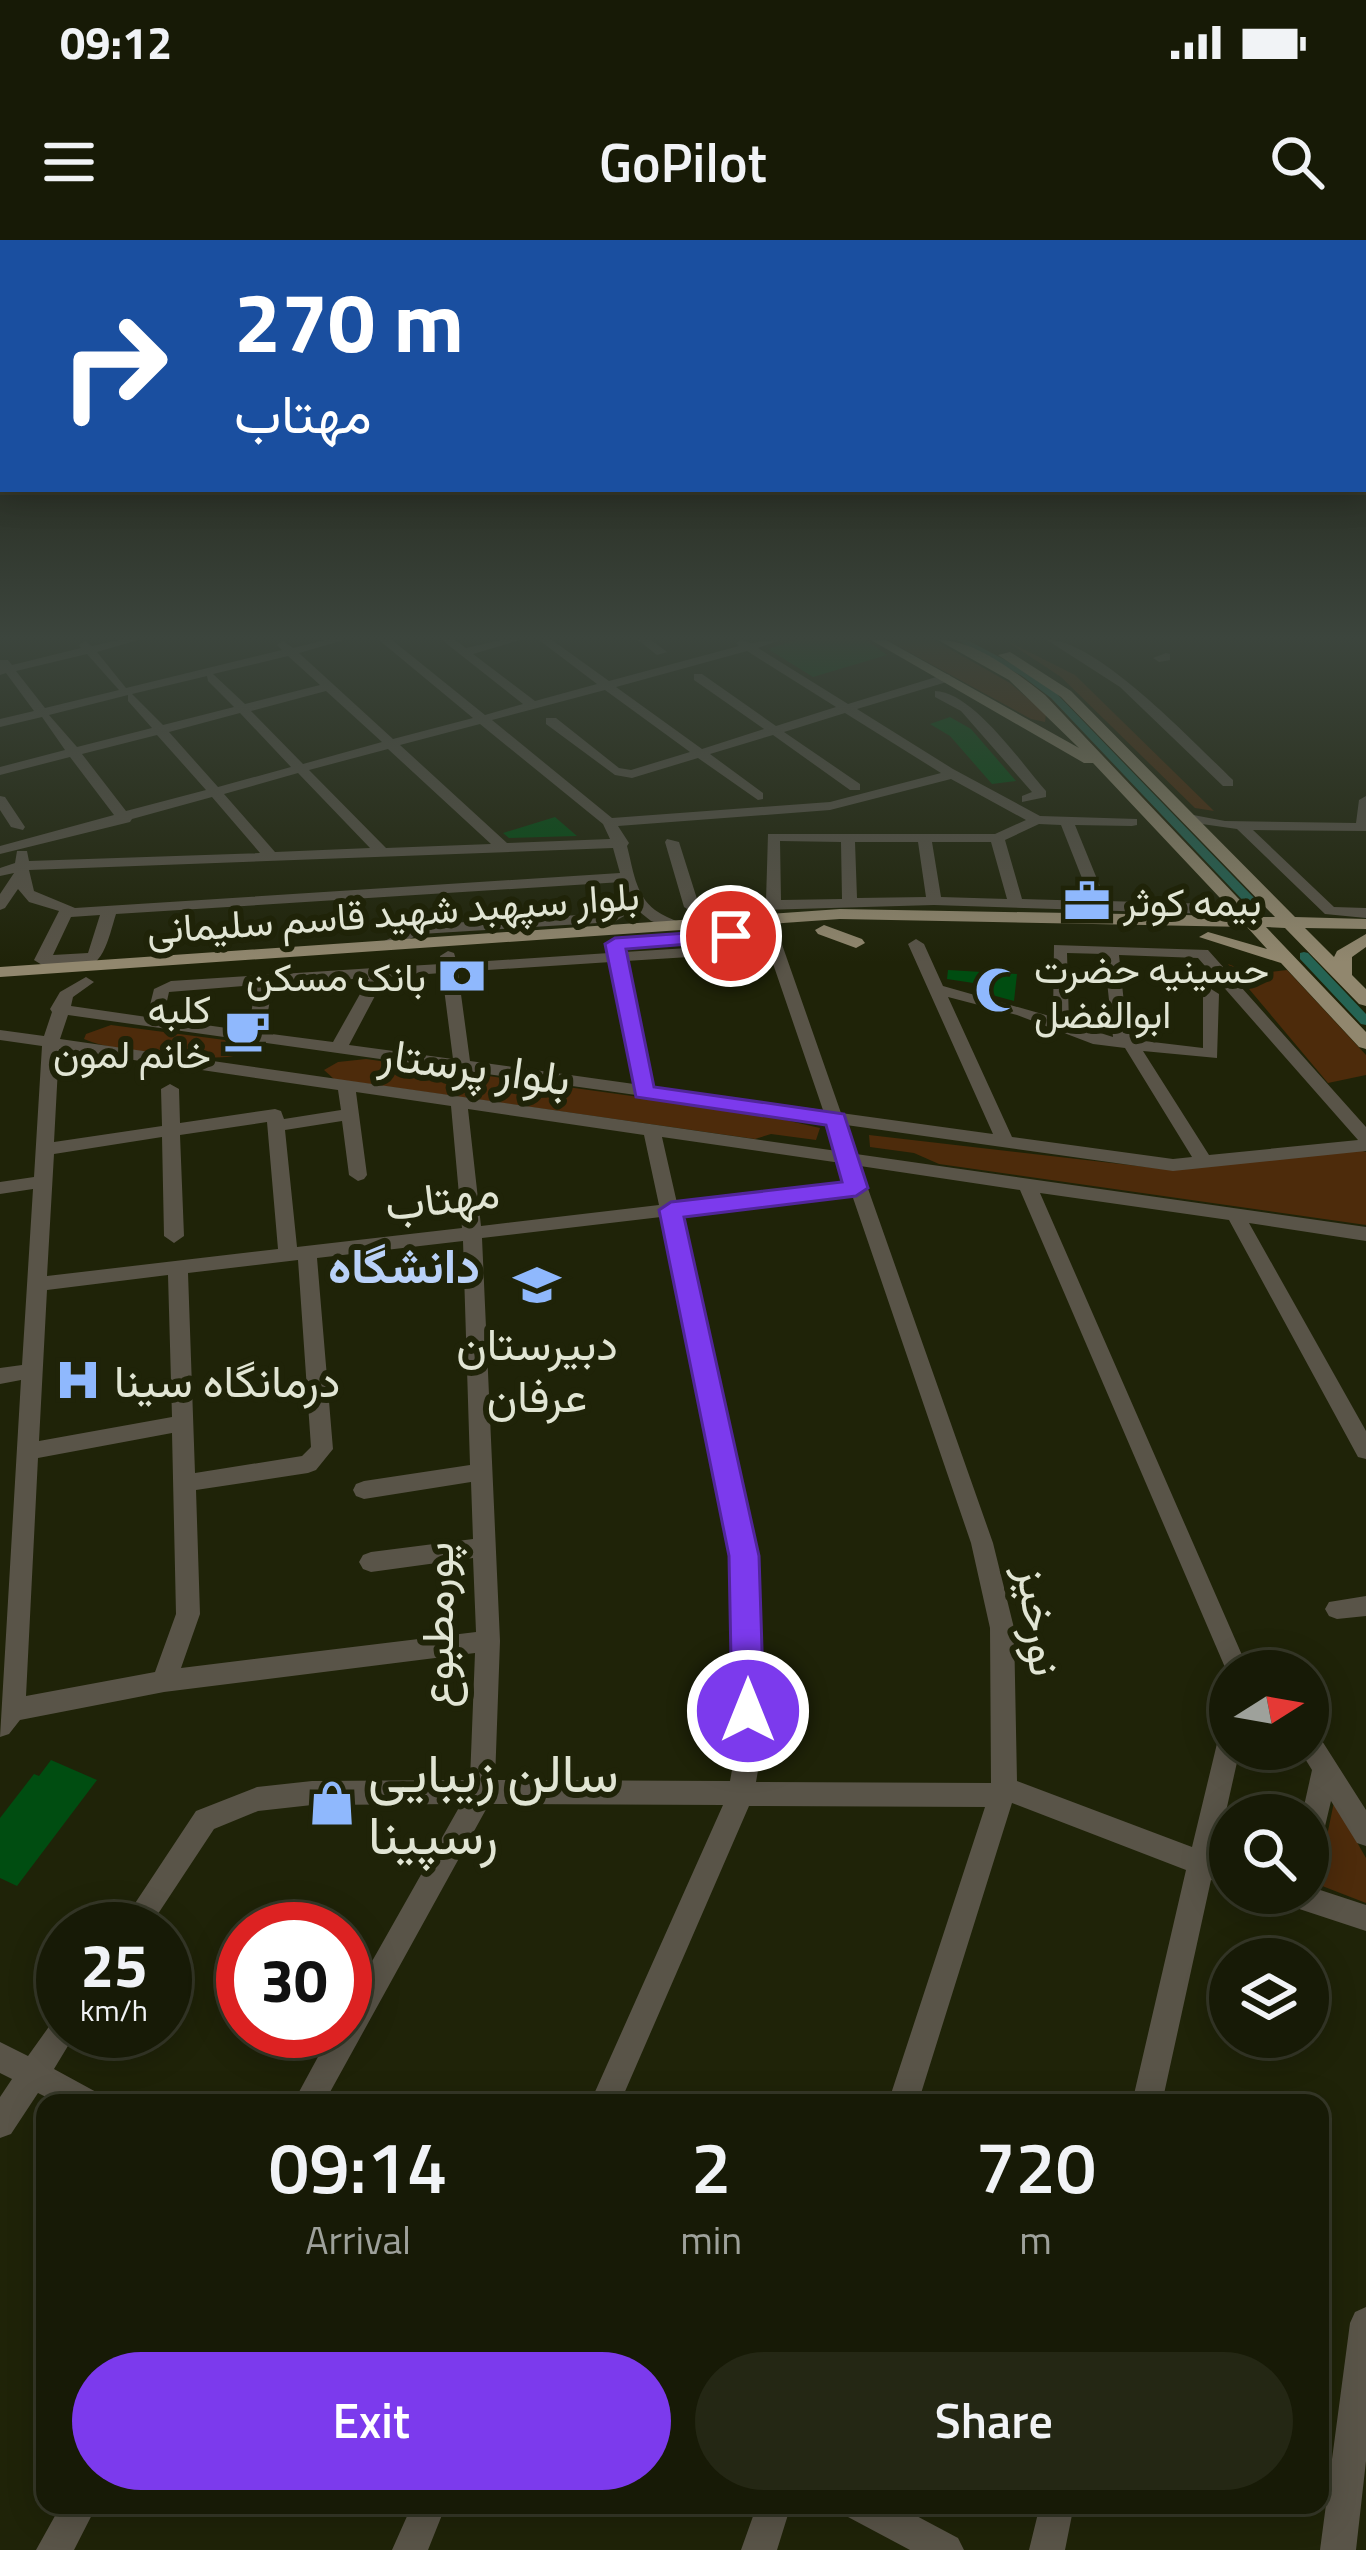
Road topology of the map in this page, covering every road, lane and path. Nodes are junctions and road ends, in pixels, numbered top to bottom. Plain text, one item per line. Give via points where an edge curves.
1 (70, 748) edge
2 (90, 748) edge
3 (175, 748) edge
4 (280, 748) edge
5 (381, 748) edge
6 (394, 748) edge
7 (517, 748) edge
8 (587, 748) edge
9 (693, 748) edge
10 (717, 748) edge
11 (799, 748) edge
12 (909, 748) edge
13 (999, 748) edge
14 (1066, 748) edge
15 (1087, 748) edge
16 (1119, 748) edge
17 (1191, 748) edge
18 (73, 752) junction
19 (700, 753) junction
20 (301, 770) junction
21 (0, 771) edge
22 (948, 772) junction
23 (1112, 774) junction
24 (1228, 783) dead end
25 (855, 787) dead end
26 (215, 794) junction
27 (758, 796) dead end
28 (1027, 799) dead end
29 (0, 800) edge
30 (1188, 818) junction
31 (124, 819) junction
32 (1037, 820) junction
33 (1066, 820) junction
34 (1365, 821) edge
35 (609, 822) junction
36 (1132, 823) dead end
37 (1232, 824) junction
38 (18, 826) dead end
39 (848, 836) junction
40 (924, 838) junction
41 (997, 838) junction
42 (672, 842) dead end
43 (622, 843) junction
44 (1214, 844) junction
45 (22, 847) junction
46 (503, 847) junction
47 (0, 850) edge
48 (380, 850) junction
49 (272, 857) junction
50 (0, 872) edge
51 (22, 875) junction
52 (629, 877) junction
53 (525, 886) junction
54 (1218, 900) junction
55 (850, 901) junction
56 (934, 901) junction
57 (1269, 901) junction
58 (1015, 902) junction
59 (635, 903) junction
60 (0, 904) edge
61 (774, 904) junction
62 (1100, 904) junction
63 (1236, 906) junction
64 (109, 912) junction
65 (66, 913) junction
66 (530, 914) dead end
67 (715, 914) junction
68 (1195, 920) junction
69 (1251, 922) junction
70 (1290, 922) junction
71 (674, 924) junction
72 (1364, 928) edge
73 (824, 930) junction
74 (1208, 937) junction
75 (1266, 938) junction
76 (1305, 938) junction
77 (773, 940) junction
78 (856, 943) dead end
79 (916, 944) dead end
80 (1111, 950) junction
81 (617, 951) junction
82 (1322, 956) junction
83 (383, 960) junction
84 (1290, 962) junction
85 (449, 963) junction
86 (86, 969) junction
87 (0, 972) edge
88 (1343, 977) junction
89 (266, 982) junction
90 (0, 987) edge
91 (937, 989) junction
92 (1211, 994) dead end
93 (1366, 1000) edge
94 (58, 1009) junction
95 (120, 1019) junction
96 (154, 1024) junction
97 (1061, 1028) junction
98 (0, 1035) edge
99 (252, 1037) junction
100 (1366, 1043) edge
101 (61, 1044) junction
102 (1131, 1044) junction
103 (338, 1049) junction
104 (373, 1054) junction
105 (198, 1064) junction
106 (462, 1067) junction
107 (321, 1082) junction
108 (346, 1085) junction
109 (170, 1089) dead end
110 (644, 1092) junction
111 (459, 1102) junction
112 (350, 1114) junction
113 (836, 1119) junction
114 (276, 1120) junction
115 (171, 1130) junction
116 (652, 1130) junction
117 (1005, 1142) junction
118 (1366, 1142) edge
119 (45, 1149) junction
120 (847, 1158) junction
121 (1204, 1162) junction
122 (358, 1175) dead end
123 (44, 1182) junction
124 (1028, 1184) junction
125 (0, 1188) edge
126 (856, 1188) junction
127 (671, 1210) junction
128 (1234, 1214) junction
129 (472, 1233) junction
130 (1366, 1234) edge
131 (174, 1236) dead end
132 (297, 1254) junction
133 (178, 1268) junction
134 (38, 1284) junction
135 (32, 1371) junction
136 (0, 1376) edge
137 (184, 1423) junction
138 (28, 1451) junction
139 (1366, 1451) edge
140 (481, 1472) junction
141 (184, 1483) junction
142 (364, 1490) dead end
143 (484, 1547) junction
144 (371, 1562) dead end
145 (10, 1598) edge
146 (1365, 1607) edge
147 (1337, 1609) dead end
148 (488, 1641) junction
149 (1228, 1650) edge
150 (164, 1681) junction
151 (7, 1718) edge
152 (1222, 1770) edge
153 (1326, 1770) edge
154 (482, 1792) junction
155 (1003, 1792) junction
156 (741, 1794) junction
157 (1366, 1834) edge
158 (1201, 1865) junction
159 (1209, 1867) edge
160 (150, 1902) edge
161 (1329, 1905) edge
162 (1366, 1918) edge
163 (0, 2057) edge
164 (45, 2058) edge
165 (34, 2075) junction
166 (71, 2094) edge
167 (313, 2094) edge
168 (609, 2094) edge
169 (906, 2094) edge
170 (1150, 2094) edge
171 (0, 2122) edge
172 (1366, 2324) edge
173 (75, 2514) edge
174 (425, 2514) edge
175 (771, 2514) edge
176 (877, 2514) edge
177 (1055, 2514) edge
178 (54, 2550) edge
179 (410, 2550) edge
180 (759, 2550) edge
181 (946, 2550) edge
182 (1047, 2550) edge
183 (1337, 2550) edge

1 - 18 street
2 - 18 street
3 - 26 street
4 - 20 street
5 - 20 street
6 - 46 street
7 - 35 street
8 - 19 street via 623,774
9 - 19 street
10 - 19 street
11 - 25 street
12 - 22 street
13 - 28 street via 1041,794
14 - 23 main road
15 - 23 main road
16 - 30 main road
17 - 24 street
18 - 21 street
18 - 31 street
19 - 27 street
20 - 26 street
20 - 48 street
22 - 32 street
22 - 35 street via 830,806
23 - 54 main road
26 - 31 street
26 - 49 street
29 - 38 street
30 - 37 street
30 - 44 main road
31 - 45 street
32 - 33 street
32 - 41 street
33 - 36 street
33 - 62 street
34 - 37 street
35 - 43 street
37 - 44 street
37 - 72 street via 1330,911
39 - 40 street
39 - 55 street
39 - 61 street via 773,837
40 - 41 street
40 - 56 street
41 - 58 street
42 - 67 street via 692,908
43 - 46 street
43 - 52 street
44 - 57 main road
45 - 47 street
45 - 51 street
46 - 48 street
48 - 49 street
49 - 51 street
50 - 51 street
51 - 60 street
51 - 65 street via 33,900
52 - 53 street
52 - 59 street
53 - 64 street
53 - 66 street
54 - 62 street
54 - 63 main road
54 - 68 main road
55 - 56 street
55 - 61 street
56 - 58 street
57 - 63 main road via 1260,912
57 - 70 main road
57 - 72 main road
58 - 62 street
59 - 71 street
59 - 83 street via 614,917 418,930
61 - 67 street
63 - 69 main road
64 - 65 street
64 - 86 street
65 - 86 street via 42,960
67 - 68 main road, بلوار سپهبد شهید قاسم سلیمانی
67 - 71 main road, بلوار سپهبد شهید قاسم سلیمانی
68 - 69 main road, بلوار سپهبد شهید قاسم سلیمانی
69 - 70 main road, بلوار سپهبد شهید قاسم سلیمانی
69 - 75 main road
70 - 72 main road, بلوار سپهبد شهید قاسم سلیمانی
70 - 76 main road
71 - 83 main road, بلوار سپهبد شهید قاسم سلیمانی
72 - 76 main road, بلوار سپهبد شهید قاسم سلیمانی
72 - 88 main road via 1343,955
73 - 74 main road, بلوار سپهبد شهید قاسم سلیمانی
73 - 77 main road, بلوار سپهبد شهید قاسم سلیمانی
73 - 78 main road
74 - 75 main road, بلوار سپهبد شهید قاسم سلیمانی
74 - 84 main road
75 - 76 main road, بلوار سپهبد شهید قاسم سلیمانی
75 - 84 main road
76 - 82 main road
77 - 81 main road, بلوار سپهبد شهید قاسم سلیمانی
77 - 113 street, نورخیز
79 - 91 street
80 - 97 street via 1059,948
80 - 102 street via 1119,1033
80 - 118 street via 1186,950 1211,959
81 - 85 main road, بلوار سپهبد شهید قاسم سلیمانی
81 - 110 street
82 - 84 main road via 1296,952
82 - 88 main road
83 - 85 main road, بلوار سپهبد شهید قاسم سلیمانی
83 - 86 main road, بلوار سپهبد شهید قاسم سلیمانی
83 - 89 street
83 - 103 street
84 - 100 main road
85 - 106 street
86 - 87 main road, بلوار سپهبد شهید قاسم سلیمانی
86 - 90 main road, بلوار سپهبد شهید قاسم سلیمانی
86 - 94 street
88 - 93 main road
89 - 96 street via 162,989
89 - 99 street
91 - 97 street
91 - 117 street
92 - 102 street via 1211,1054
94 - 95 street, بلوار پرستار
94 - 101 street
95 - 96 street, بلوار پرستار
95 - 101 street
96 - 99 street, بلوار پرستار
97 - 102 street
98 - 101 street, بلوار پرستار
99 - 103 street, بلوار پرستار
99 - 105 street via 244,1058
101 - 105 street, بلوار پرستار
101 - 119 street
102 - 121 street
103 - 104 street, بلوار پرستار
104 - 106 street, بلوار پرستار
104 - 107 street via 326,1061 317,1071
105 - 107 street, بلوار پرستار
106 - 110 street, بلوار پرستار
107 - 108 street, بلوار پرستار
108 - 111 street, بلوار پرستار
108 - 112 street
109 - 115 street
110 - 113 street, بلوار پرستار
111 - 116 street, بلوار پرستار
111 - 129 street, پورمطبوع
112 - 114 street
112 - 122 street
113 - 117 street, بلوار پرستار
113 - 120 street, نورخیز
114 - 115 street
114 - 132 street
115 - 119 street
115 - 131 street
116 - 120 street, بلوار پرستار
116 - 127 street
117 - 121 street, بلوار پرستار via 1173,1165
118 - 121 street, بلوار پرستار
119 - 123 street
120 - 124 street, بلوار پرستار
120 - 126 street, نورخیز
123 - 125 street
123 - 134 street
124 - 128 street, بلوار پرستار
124 - 149 street
126 - 127 street, مهتاب
126 - 155 street, نورخیز via 982,1543 1001,1628
127 - 129 street, مهتاب
127 - 156 street via 746,1572 748,1753
128 - 130 street, بلوار پرستار
128 - 139 street
129 - 132 street, مهتاب
129 - 140 street, پورمطبوع
132 - 133 street, مهتاب
132 - 141 street via 322,1449 308,1463
133 - 134 street, مهتاب
133 - 137 street
134 - 135 street
135 - 136 street
135 - 138 street
137 - 138 street
137 - 141 street
138 - 145 street
140 - 142 street
140 - 143 street, پورمطبوع
141 - 150 street via 188,1614
143 - 144 street
143 - 148 street, پورمطبوع
145 - 151 street
146 - 147 street
148 - 150 street
148 - 154 street, پورمطبوع
150 - 151 street
152 - 158 street
153 - 157 street
154 - 156 street
154 - 160 street via 257,1799 205,1820
154 - 167 street, پورمطبوع
155 - 156 street
155 - 158 street
155 - 169 street, نورخیز
156 - 168 street
158 - 159 street
158 - 170 street
161 - 162 street
163 - 165 street
164 - 165 street
165 - 166 street
165 - 171 street
172 - 183 street
173 - 178 street
174 - 179 street
175 - 180 street
176 - 181 street
177 - 182 street

